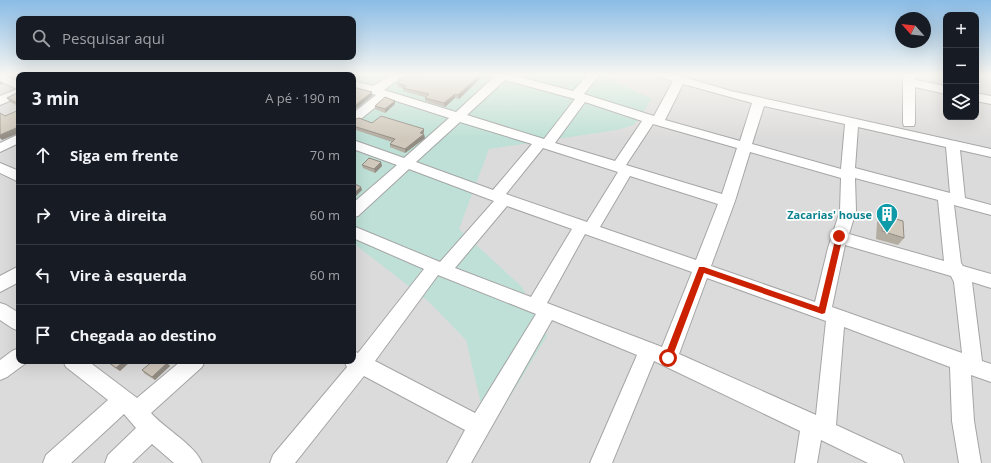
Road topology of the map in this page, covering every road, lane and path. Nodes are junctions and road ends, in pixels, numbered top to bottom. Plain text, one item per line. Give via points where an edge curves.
1 (579, 96) edge
2 (9, 97) edge
3 (376, 97) edge
4 (392, 97) edge
5 (479, 97) edge
6 (581, 97) edge
7 (670, 97) edge
8 (741, 97) edge
9 (909, 97) edge
10 (979, 98) edge
11 (991, 100) edge
12 (0, 101) edge
13 (759, 101) junction
14 (356, 115) edge
15 (458, 117) junction
16 (654, 120) junction
17 (852, 122) junction
18 (910, 123) junction
19 (881, 128) junction
20 (932, 139) junction
21 (16, 140) edge
22 (952, 143) junction
23 (543, 144) junction
24 (356, 145) edge
25 (745, 146) junction
26 (0, 148) edge
27 (991, 153) edge
28 (406, 164) junction
29 (0, 166) edge
30 (622, 169) junction
31 (848, 173) junction
32 (16, 175) edge
33 (500, 197) junction
34 (951, 199) junction
35 (727, 201) junction
36 (356, 209) edge
37 (991, 210) edge
38 (586, 229) junction
39 (356, 233) edge
40 (839, 236) junction
41 (439, 268) junction
42 (702, 269) junction
43 (958, 271) junction
44 (16, 275) edge
45 (991, 281) edge
46 (0, 285) edge
47 (542, 308) junction
48 (0, 310) edge
49 (829, 314) junction
50 (16, 321) edge
51 (648, 350) junction
52 (668, 358) junction
53 (16, 359) edge
54 (357, 362) edge
55 (77, 364) edge
56 (191, 364) edge
57 (355, 364) edge
58 (967, 364) junction
59 (0, 371) edge
60 (991, 373) edge
61 (131, 406) junction
62 (480, 427) junction
63 (818, 428) junction
64 (151, 429) junction
65 (54, 463) edge
66 (116, 463) edge
67 (191, 463) edge
68 (281, 463) edge
69 (458, 463) edge
70 (601, 463) edge
71 (806, 463) edge
72 (893, 463) edge
73 (970, 463) edge

1 - 23 street
2 - 12 street
3 - 14 street
4 - 15 street
5 - 15 street
6 - 16 street
7 - 16 street
8 - 13 street
9 - 18 street
10 - 11 street
13 - 17 street
13 - 25 street
15 - 23 street
15 - 28 street
16 - 25 street
16 - 30 street
17 - 19 street
17 - 31 street
18 - 19 street
18 - 20 street
19 - 20 street
20 - 22 street
21 - 26 street
22 - 27 street
22 - 34 street
23 - 30 street
23 - 33 street
24 - 28 street
25 - 31 street
25 - 35 street
28 - 33 street
28 - 36 street
29 - 32 street
30 - 35 street
30 - 38 street
31 - 34 street
31 - 40 street via 848,211
33 - 38 street
33 - 41 street
34 - 37 street
34 - 43 street via 953,264
35 - 42 street
38 - 42 street
38 - 47 street
39 - 41 street
40 - 43 street
40 - 49 street
41 - 47 street
41 - 54 street
42 - 49 street
42 - 52 street
43 - 45 street
43 - 58 street via 963,282
44 - 46 street
47 - 51 street
47 - 62 street
48 - 50 street
49 - 58 street
49 - 63 street
51 - 52 street
51 - 70 street
52 - 63 street
53 - 59 street
54 - 62 street
55 - 61 street
56 - 61 street
57 - 68 street
58 - 60 street
58 - 73 street via 963,421
61 - 64 street
61 - 65 street
62 - 69 street
63 - 71 street
63 - 72 street
64 - 66 street
64 - 67 street

